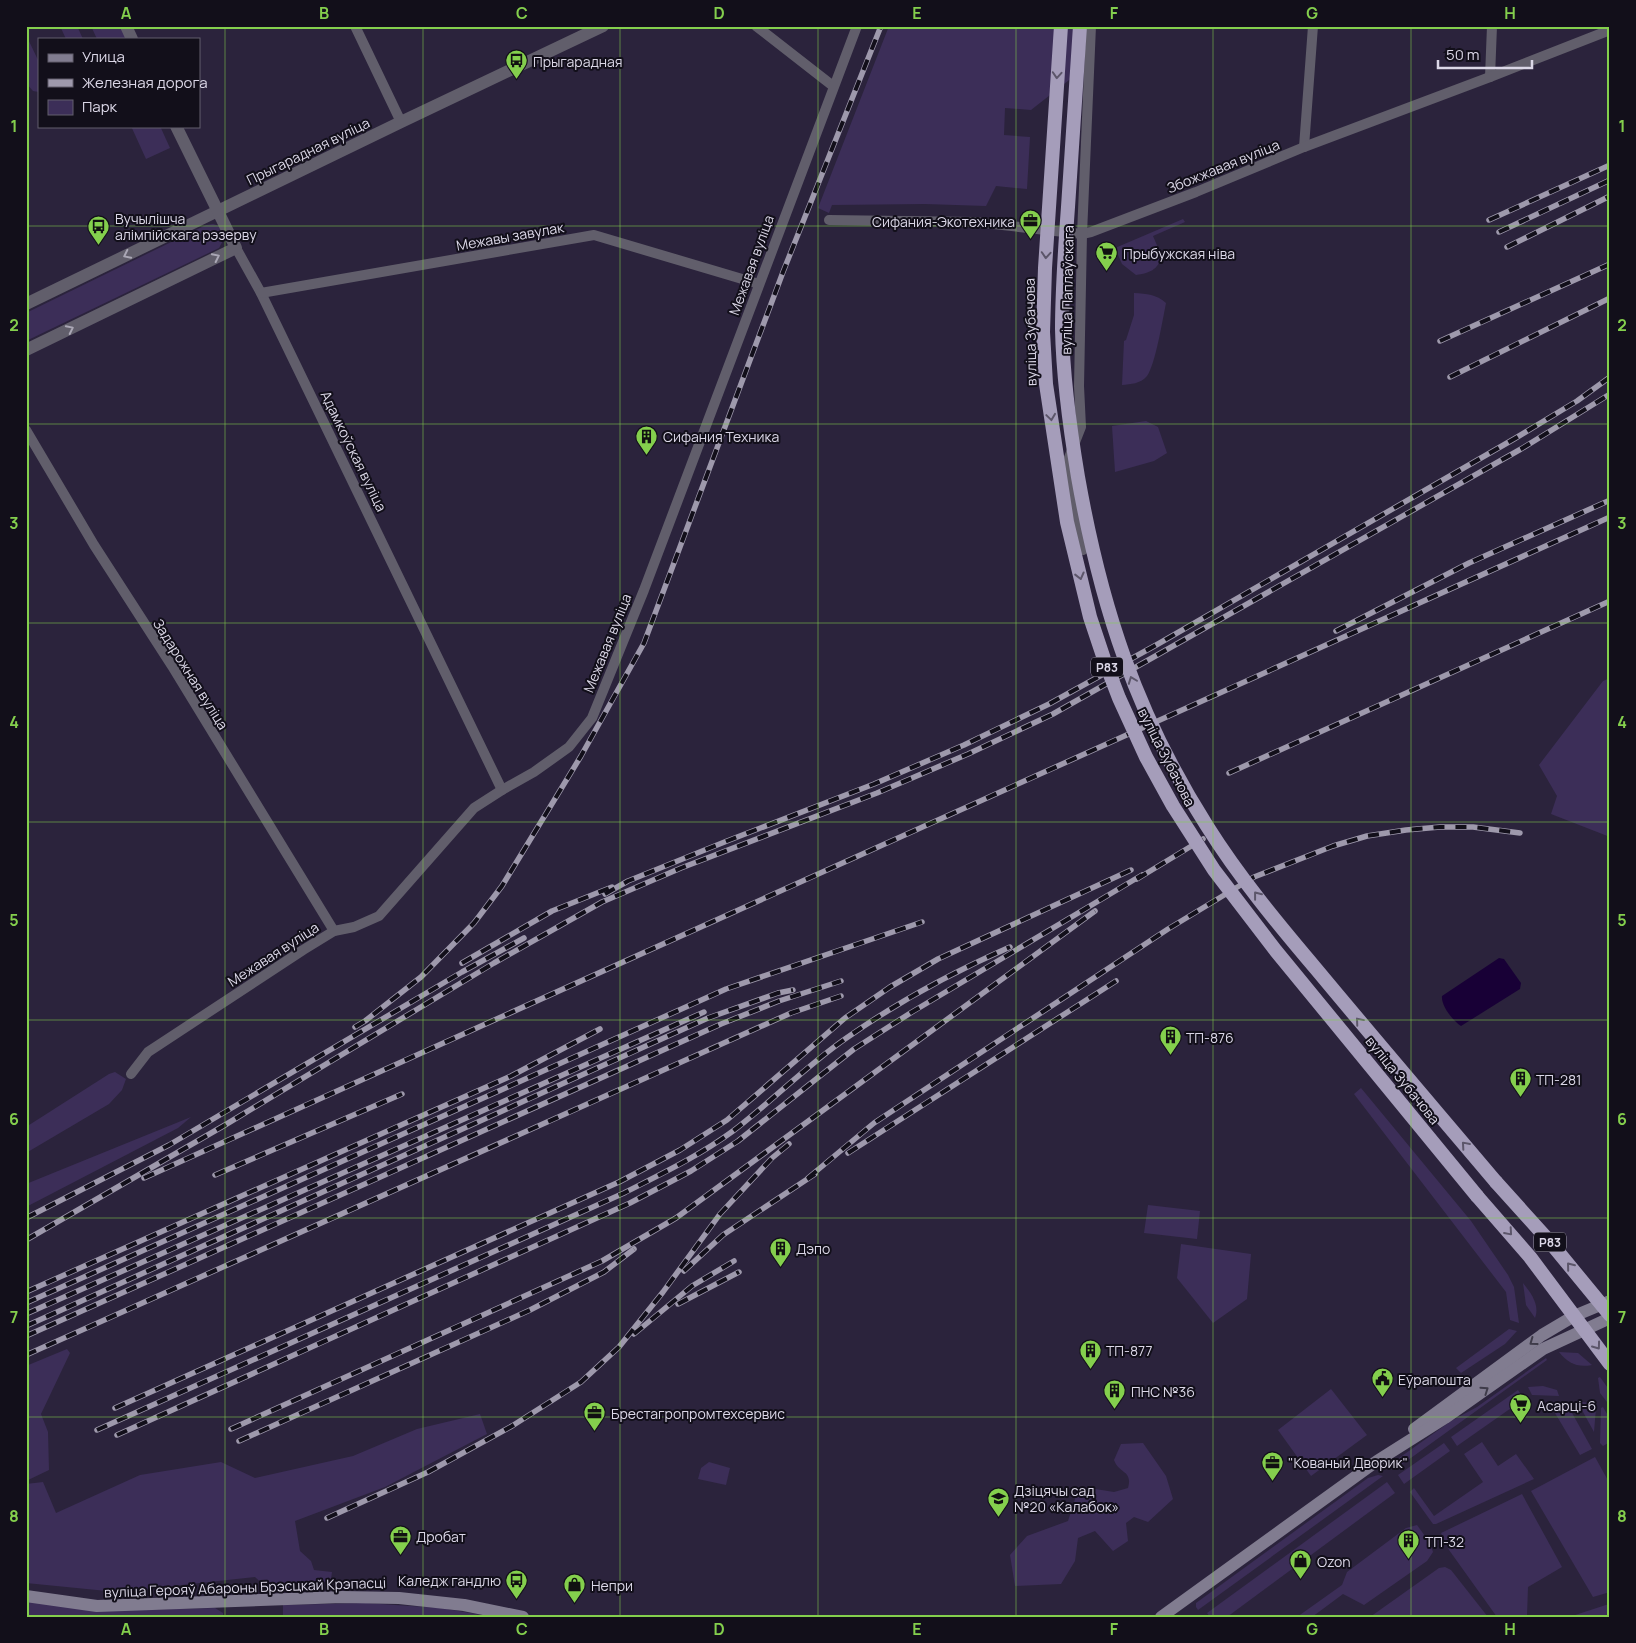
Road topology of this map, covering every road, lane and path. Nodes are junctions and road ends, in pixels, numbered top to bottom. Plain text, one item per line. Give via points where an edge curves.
1 (126, 26) edge
2 (355, 26) edge
3 (603, 26) edge
4 (756, 26) edge
5 (856, 26) edge
6 (1060, 26) edge
7 (1080, 26) edge
8 (1091, 26) edge
9 (1313, 26) edge
10 (1492, 26) edge
11 (1610, 30) edge
12 (132, 38) edge
13 (1490, 77) junction
14 (833, 86) junction
15 (401, 122) junction
16 (177, 128) edge
17 (1304, 147) junction
18 (219, 211) junction
19 (829, 220) dead end
20 (1082, 234) junction
21 (236, 248) junction
22 (759, 284) junction
23 (261, 293) junction
24 (26, 304) edge
25 (26, 350) edge
26 (26, 430) edge
27 (1083, 550) dead end
28 (502, 790) junction
29 (334, 931) junction
30 (131, 1074) dead end
31 (1605, 1302) edge
32 (1574, 1316) junction
33 (1610, 1316) edge
34 (1584, 1329) junction
35 (1610, 1364) edge
36 (1377, 1461) junction
37 (26, 1596) edge
38 (523, 1617) edge
39 (1161, 1617) edge

1 - 12 street
2 - 15 street
3 - 15 street, Прыгарадная вуліца
4 - 14 street
5 - 14 street, Межавая вуліца
6 -> 32 highway, вуліца Зубачова / Р83, bridge via 1045,268 1043,332 1046,384 1067,522 1090,617 1119,698 1146,757 1204,854 1276,951 1530,1257
31 -> 7 highway, вуліца Зубачова / Р83, bridge via 1388,1056 1254,891 1209,829 1163,750 1136,692 1108,612 1085,517 1066,381 1062,330 1064,269
8 - 20 street, вуліца Паплаўскага
9 - 17 street
10 - 13 street
11 - 13 street, Збожжавая вуліца
13 - 17 street, Збожжавая вуліца
14 - 22 street, Межавая вуліца
15 - 18 street, Прыгарадная вуліца
16 - 18 street, Адамкоўская вуліца
17 - 20 street, Збожжавая вуліца
18 - 21 street, Адамкоўская вуліца
18 -> 24 street, Прыгарадная вуліца
19 - 20 street, Збожжавая вуліца via 976,222
20 - 27 street, вуліца Паплаўскага via 1081,427 1068,460
21 - 23 street, Адамкоўская вуліца
25 -> 21 street
22 - 23 street, Межавы завулак via 594,235
22 - 28 street, Межавая вуліца via 644,590 592,718 569,747
23 - 28 street, Адамкоўская вуліца
26 - 29 street, Задарожная вуліца
28 - 29 street, Межавая вуліца via 474,808 379,916 354,928
29 - 30 street, Межавая вуліца via 148,1052
31 - 32 main road
31 - 33 highway, вуліца Зубачова / Р83
32 - 34 highway, вуліца Зубачова / Р83
32 -> 36 main road via 1470,1386
33 - 34 main road
34 -> 35 highway, вуліца Зубачова / Р83
36 -> 34 main road via 1446,1418 1549,1345
36 - 39 main road
37 - 38 main road, вуліца Герояў Абароны Брэсцкай Крэпасці via 97,1606 342,1597 399,1598 464,1605

